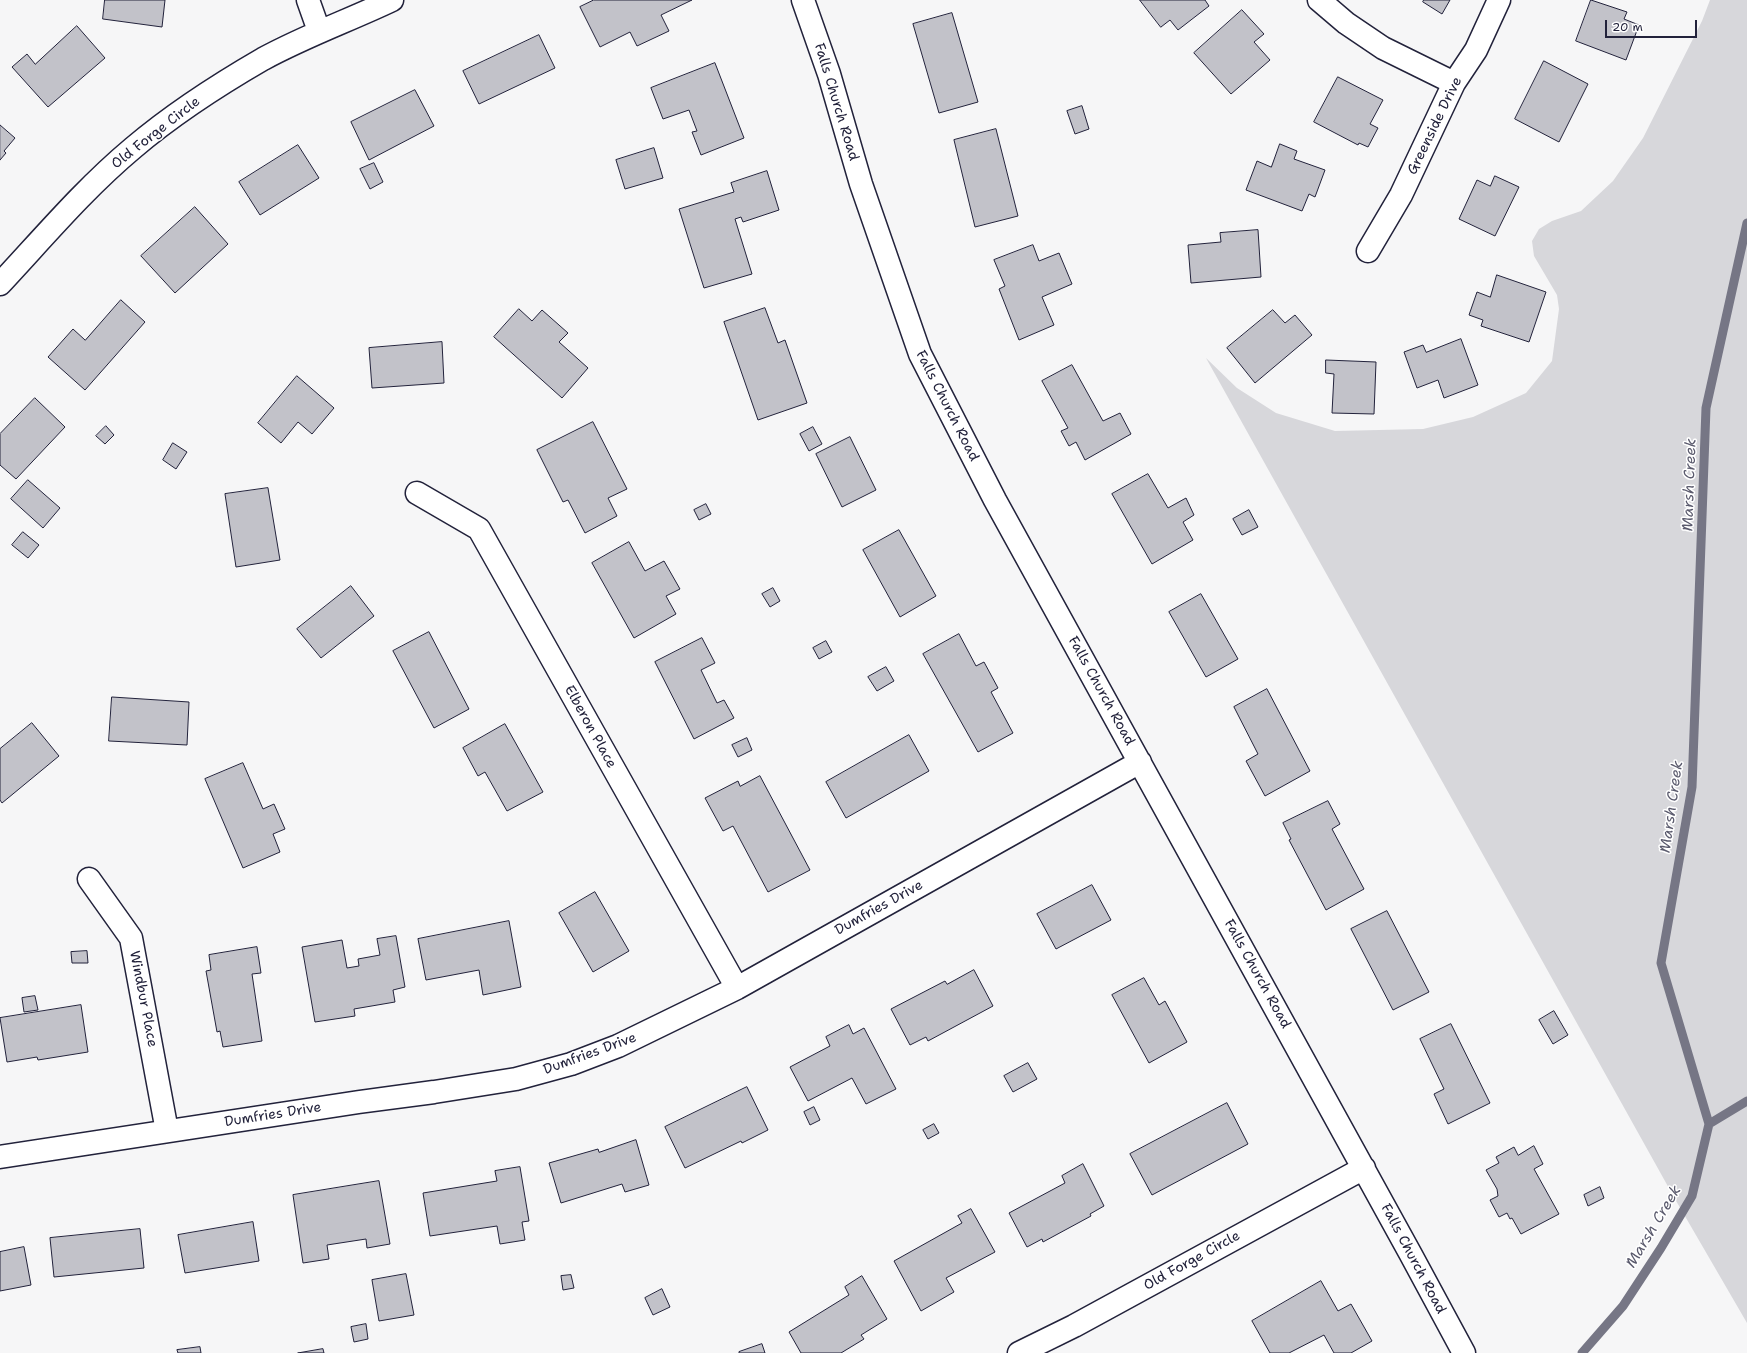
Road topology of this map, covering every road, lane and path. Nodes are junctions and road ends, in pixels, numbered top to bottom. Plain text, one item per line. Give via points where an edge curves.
1 (308, 0) edge
2 (392, 0) edge
3 (803, 0) edge
4 (1319, 0) edge
5 (1500, 0) edge
6 (320, 31) junction
7 (1454, 84) junction
8 (1368, 251) dead end
9 (0, 284) edge
10 (417, 493) dead end
11 (1140, 762) junction
12 (89, 879) dead end
13 (737, 988) junction
14 (167, 1131) junction
15 (0, 1157) edge
16 (1364, 1168) junction
17 (1019, 1353) edge
18 (1464, 1353) edge

1 - 6 street
2 - 6 street, Old Forge Circle
3 - 11 street, Falls Church Road via 829,74 860,184 920,354 995,500
4 - 7 street via 1346,23 1383,48
5 - 7 street, Greenside Drive via 1476,50
6 - 9 street, Old Forge Circle via 264,59 207,93 133,147 90,188
7 - 8 street, Greenside Drive via 1401,195
10 - 13 street, Elberon Place via 479,529
11 - 13 street, Dumfries Drive
11 - 16 street, Falls Church Road
12 - 14 street, Windbur Place via 131,938
13 - 14 street, Dumfries Drive via 618,1046 571,1064 516,1079
14 - 15 street, Dumfries Drive
16 - 17 street, Old Forge Circle via 1074,1326
16 - 18 street, Falls Church Road

